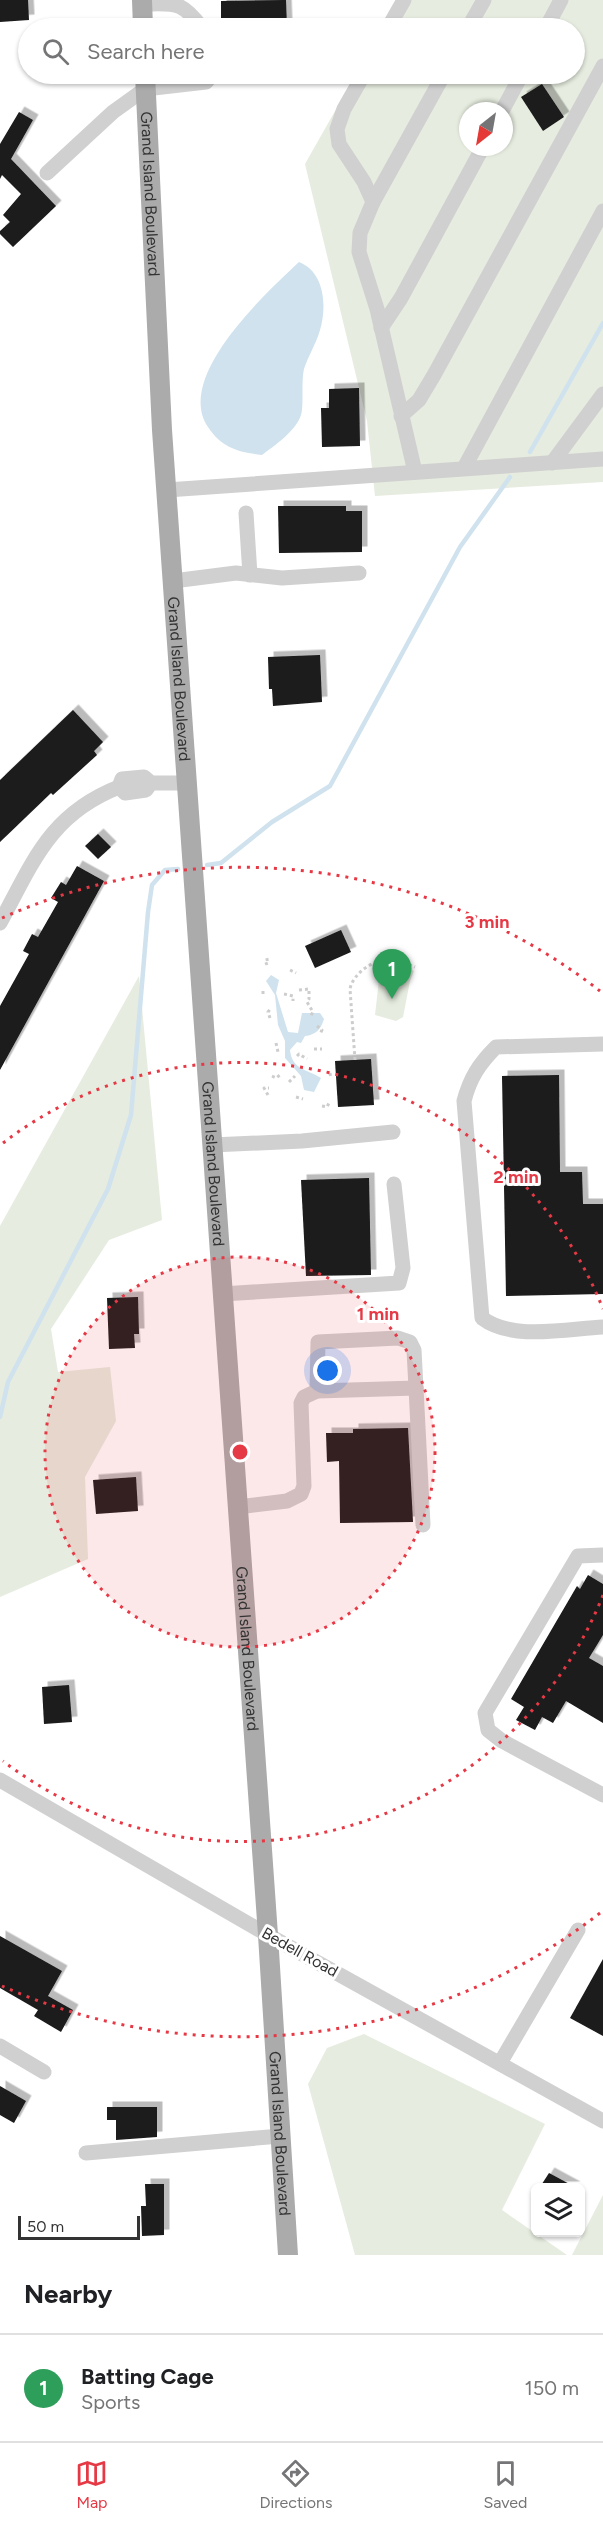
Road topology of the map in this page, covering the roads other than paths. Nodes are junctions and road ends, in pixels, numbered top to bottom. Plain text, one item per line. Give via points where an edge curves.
1 (404, 0) edge
2 (484, 0) edge
3 (561, 0) edge
4 (142, 2) edge
5 (143, 18) edge
6 (195, 18) edge
7 (394, 18) edge
8 (474, 18) edge
9 (551, 18) edge
10 (603, 66) edge
11 (142, 84) edge
12 (145, 84) edge
13 (358, 84) edge
14 (438, 84) edge
15 (517, 84) edge
16 (507, 102) edge
17 (478, 156) edge
18 (47, 173) dead end
19 (373, 202) junction
20 (603, 211) edge
21 (381, 328) junction
22 (603, 394) edge
23 (401, 416) junction
24 (603, 459) edge
25 (552, 463) junction
26 (464, 468) junction
27 (415, 472) junction
28 (167, 490) junction
29 (246, 513) dead end
30 (359, 573) dead end
31 (249, 574) junction
32 (173, 581) junction
33 (187, 783) junction
34 (0, 923) edge
35 (603, 1044) edge
36 (393, 1132) dead end
37 (212, 1145) junction
38 (394, 1184) dead end
39 (222, 1294) junction
40 (603, 1327) edge
41 (416, 1388) junction
42 (317, 1391) junction
43 (238, 1507) junction
44 (423, 1525) dead end
45 (603, 1555) edge
46 (0, 1780) edge
47 (603, 1795) edge
48 (578, 1930) dead end
49 (268, 1935) junction
50 (0, 2046) edge
51 (500, 2063) junction
52 (44, 2072) dead end
53 (603, 2121) edge
54 (280, 2136) junction
55 (86, 2153) dead end
56 (288, 2255) edge

1 - 7 street
2 - 8 street
3 - 9 street
4 - 5 main road
4 - 6 street via 179,4
10 - 23 street via 434,375 419,400
11 - 18 street
12 - 28 main road, Grand Island Boulevard
13 - 19 street via 337,129 339,144
14 - 19 street
15 - 16 street
17 - 21 street via 402,298
19 - 21 street via 360,233 359,252
20 - 26 street
21 - 23 street
22 - 25 street
23 - 27 street
24 - 25 street
25 - 26 street
26 - 27 street
27 - 28 street
28 - 32 main road, Grand Island Boulevard
29 - 31 street
30 - 31 street via 282,578
31 - 32 street
32 - 33 main road, Grand Island Boulevard
33 - 34 street via 151,783 144,777 122,779 119,787 98,795 68,816 45,843
33 - 37 main road, Grand Island Boulevard
35 - 40 street via 496,1047 477,1066 464,1101 482,1318 501,1330 526,1332
36 - 37 street
37 - 39 main road, Grand Island Boulevard
38 - 39 street via 403,1268 399,1283
39 - 43 main road, Grand Island Boulevard
41 - 42 street
41 - 42 street via 414,1350 410,1342 398,1338 318,1342
41 - 44 street
42 - 43 street via 301,1403 301,1494 287,1501
43 - 49 main road, Grand Island Boulevard
45 - 47 street via 578,1556 485,1713 488,1730 502,1742
46 - 49 street, Bedell Road
48 - 51 street
49 - 51 street, Bedell Road
49 - 54 main road, Grand Island Boulevard
50 - 52 street
51 - 53 street, Bedell Road
54 - 55 street
54 - 56 main road, Grand Island Boulevard

